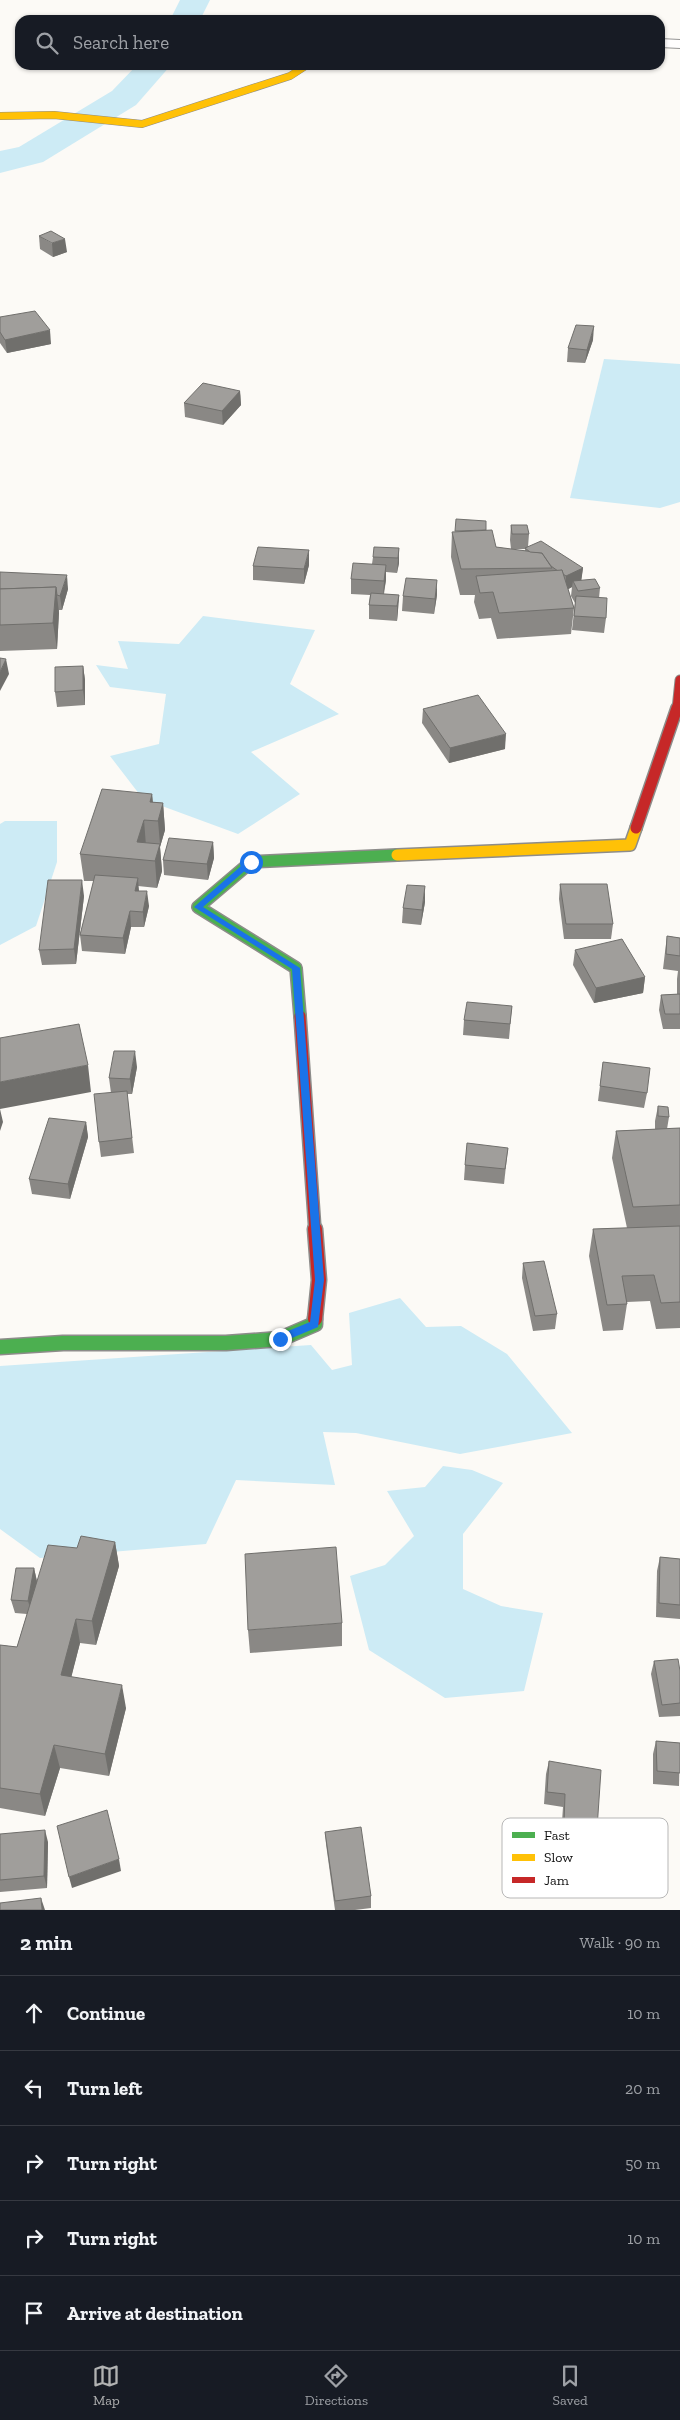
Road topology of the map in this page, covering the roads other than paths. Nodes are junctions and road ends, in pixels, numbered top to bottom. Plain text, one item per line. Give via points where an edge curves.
1 (665, 43) edge
2 (680, 44) edge
3 (299, 70) edge
4 (0, 116) edge
5 (680, 680) edge
6 (0, 1347) edge

1 - 2 street
3 - 4 street via 290,76 142,124 54,115
5 - 6 street via 676,715 630,845 251,862 198,907 296,968 319,1280 315,1324 280,1339

